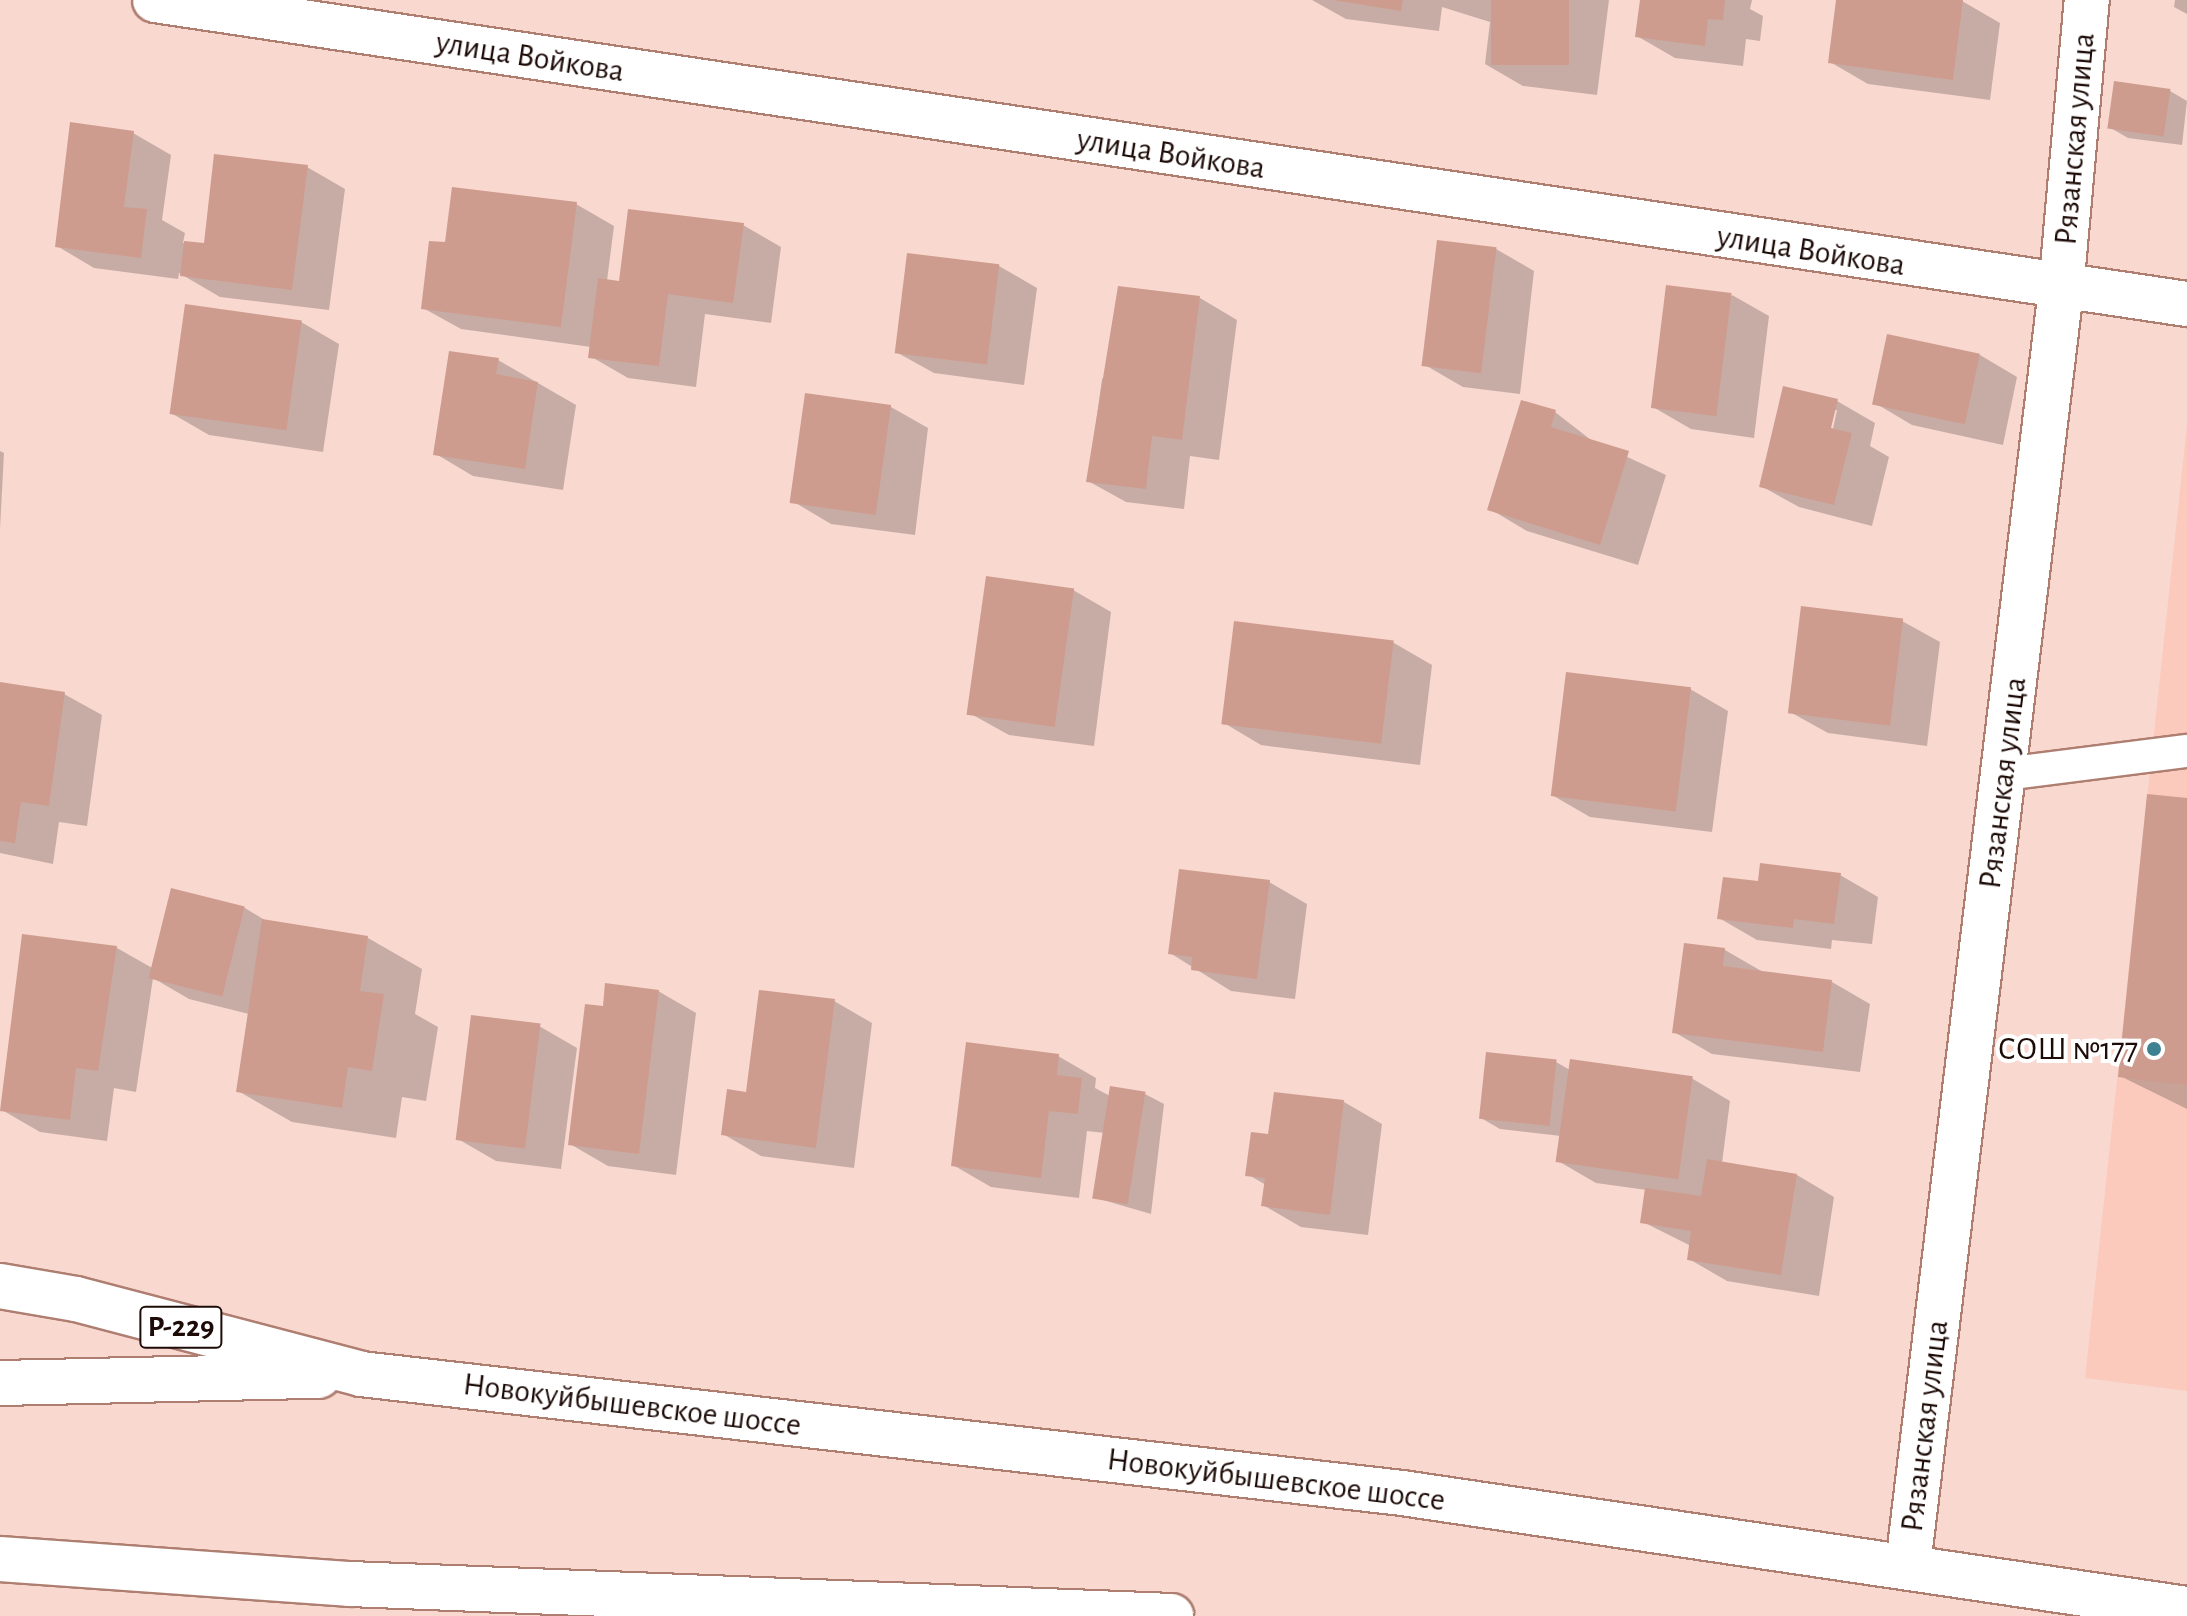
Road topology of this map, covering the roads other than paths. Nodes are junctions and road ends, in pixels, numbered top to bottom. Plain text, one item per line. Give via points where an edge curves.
1 (155, 0) edge
2 (2087, 0) edge
3 (2061, 289) junction
4 (2187, 304) edge
5 (2187, 751) edge
6 (2004, 774) junction
7 (0, 1286) edge
8 (361, 1374) junction
9 (0, 1383) edge
10 (0, 1559) edge
11 (1908, 1565) junction
12 (2187, 1609) edge
13 (1171, 1616) edge

1 - 3 main road, улица Войкова
2 - 3 main road, Рязанская улица
3 - 4 main road, улица Войкова
3 - 6 main road, Рязанская улица
5 - 6 lane
6 - 11 main road, Рязанская улица
7 - 8 main road, Новокуйбышевское шоссе / Р-229 via 76,1299
8 - 9 main road, Новокуйбышевское шоссе
8 - 11 main road, Новокуйбышевское шоссе via 1386,1491
10 - 13 main road via 350,1584
11 - 12 main road, Новокуйбышевское шоссе

